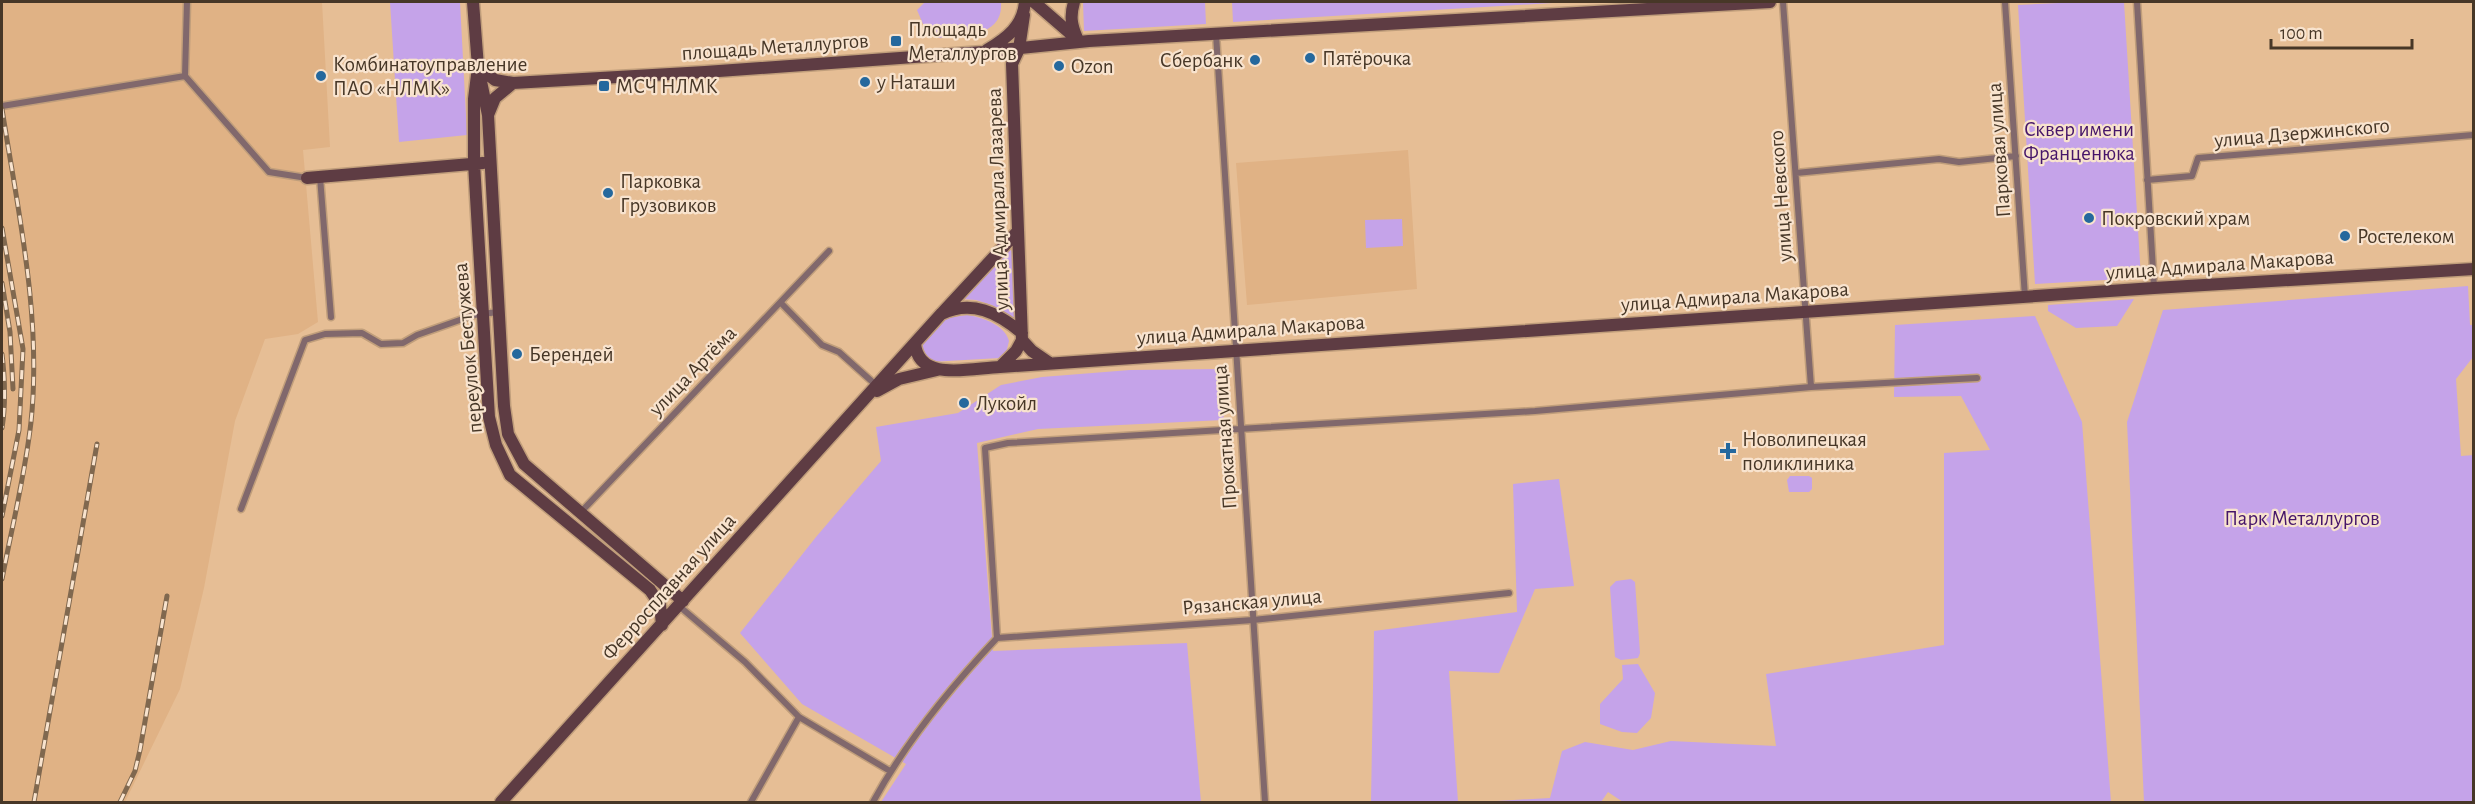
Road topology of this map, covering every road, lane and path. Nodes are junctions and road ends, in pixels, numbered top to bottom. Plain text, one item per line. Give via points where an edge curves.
1 (187, 2) edge
2 (473, 2) edge
3 (1025, 2) edge
4 (1034, 2) edge
5 (1074, 2) edge
6 (1770, 2) edge
7 (1783, 2) edge
8 (2005, 2) edge
9 (2137, 2) edge
10 (1024, 15) junction
11 (1216, 34) junction
12 (1079, 41) junction
13 (1019, 49) junction
14 (983, 52) junction
15 (478, 67) junction
16 (185, 76) junction
17 (513, 83) junction
18 (2, 106) edge
19 (488, 115) junction
20 (2473, 135) edge
21 (2016, 156) junction
22 (489, 163) junction
23 (474, 164) junction
24 (1796, 173) junction
25 (314, 178) junction
26 (2147, 180) junction
27 (1018, 231) junction
28 (829, 251) dead end
29 (2474, 269) edge
30 (2154, 288) junction
31 (2025, 297) junction
32 (781, 303) junction
33 (498, 312) junction
34 (1806, 312) junction
35 (483, 314) junction
36 (941, 314) junction
37 (331, 316) dead end
38 (1022, 336) junction
39 (915, 342) junction
40 (1236, 351) junction
41 (1048, 362) junction
42 (1000, 367) junction
43 (937, 370) junction
44 (1977, 378) dead end
45 (877, 386) junction
46 (1810, 387) junction
47 (866, 398) junction
48 (1241, 427) junction
49 (241, 509) dead end
50 (580, 513) junction
51 (1509, 593) dead end
52 (681, 603) junction
53 (1253, 620) junction
54 (662, 625) junction
55 (997, 638) junction
56 (799, 717) junction
57 (890, 771) junction
58 (501, 802) edge
59 (751, 802) edge
60 (873, 802) edge
61 (1265, 802) edge

1 - 16 street
2 - 15 main road
3 - 10 main road
4 - 12 main road
5 - 12 main road via 1071,24
6 - 11 main road
7 - 24 street, улица Невского
8 - 21 street, Парковая улица
9 - 26 street
10 - 13 main road
10 - 14 main road, площадь Металлургов via 1008,37
11 - 12 main road
11 - 40 street, Прокатная улица
12 - 13 main road
13 - 14 main road
13 - 27 main road, улица Адмирала Лазарева via 1012,64
14 - 17 main road, площадь Металлургов
15 - 17 main road via 495,80
15 - 19 main road, переулок Бестужева
15 - 23 main road, переулок Бестужева
16 - 18 street
16 - 25 street via 269,172
17 - 19 main road via 495,98
19 - 22 main road, переулок Бестужева
20 - 26 street, улица Дзержинского via 2198,158 2192,176
21 - 24 street
21 - 31 street, Парковая улица
22 - 23 main road
22 - 33 main road, переулок Бестужева
23 - 25 main road
23 - 35 main road, переулок Бестужева
24 - 34 street, улица Невского
25 - 37 street
26 - 30 street
27 - 36 main road
27 - 38 main road, улица Адмирала Лазарева
28 - 32 street, улица Артёма
29 - 30 main road, улица Адмирала Макарова
30 - 31 main road, улица Адмирала Макарова
31 - 34 main road, улица Адмирала Макарова
32 - 45 street via 822,345 839,352
32 - 50 street, улица Артёма
33 - 35 street
33 - 50 main road, переулок Бестужева via 508,434 524,464
34 - 40 main road, улица Адмирала Макарова
34 - 46 street, улица Невского
35 - 49 street via 403,343 381,345 362,333 325,334 306,340
35 - 54 main road, переулок Бестужева via 489,417 510,475 650,590 660,605
36 - 38 main road via 962,308 983,309 997,315
36 - 39 main road, Ферросплавная улица
38 - 41 main road via 1032,351
38 - 42 main road via 1016,351
39 - 43 main road via 918,358
39 - 45 main road, Ферросплавная улица
40 - 41 main road, улица Адмирала Макарова
40 - 48 street, Прокатная улица
41 - 42 main road, улица Адмирала Макарова
42 - 43 main road, улица Адмирала Макарова
43 - 47 main road via 899,379
44 - 46 street
45 - 47 main road, Ферросплавная улица
46 - 48 street via 1535,411
47 - 52 main road, Ферросплавная улица
48 - 53 street, Прокатная улица
48 - 55 street via 1008,443 985,448
50 - 52 main road, переулок Бестужева
51 - 53 street, Рязанская улица
52 - 54 main road, Ферросплавная улица
52 - 56 street
53 - 55 street, Рязанская улица
53 - 61 street, Прокатная улица
54 - 58 main road, Ферросплавная улица
55 - 57 street via 966,671
56 - 57 street
56 - 59 street
57 - 60 street

